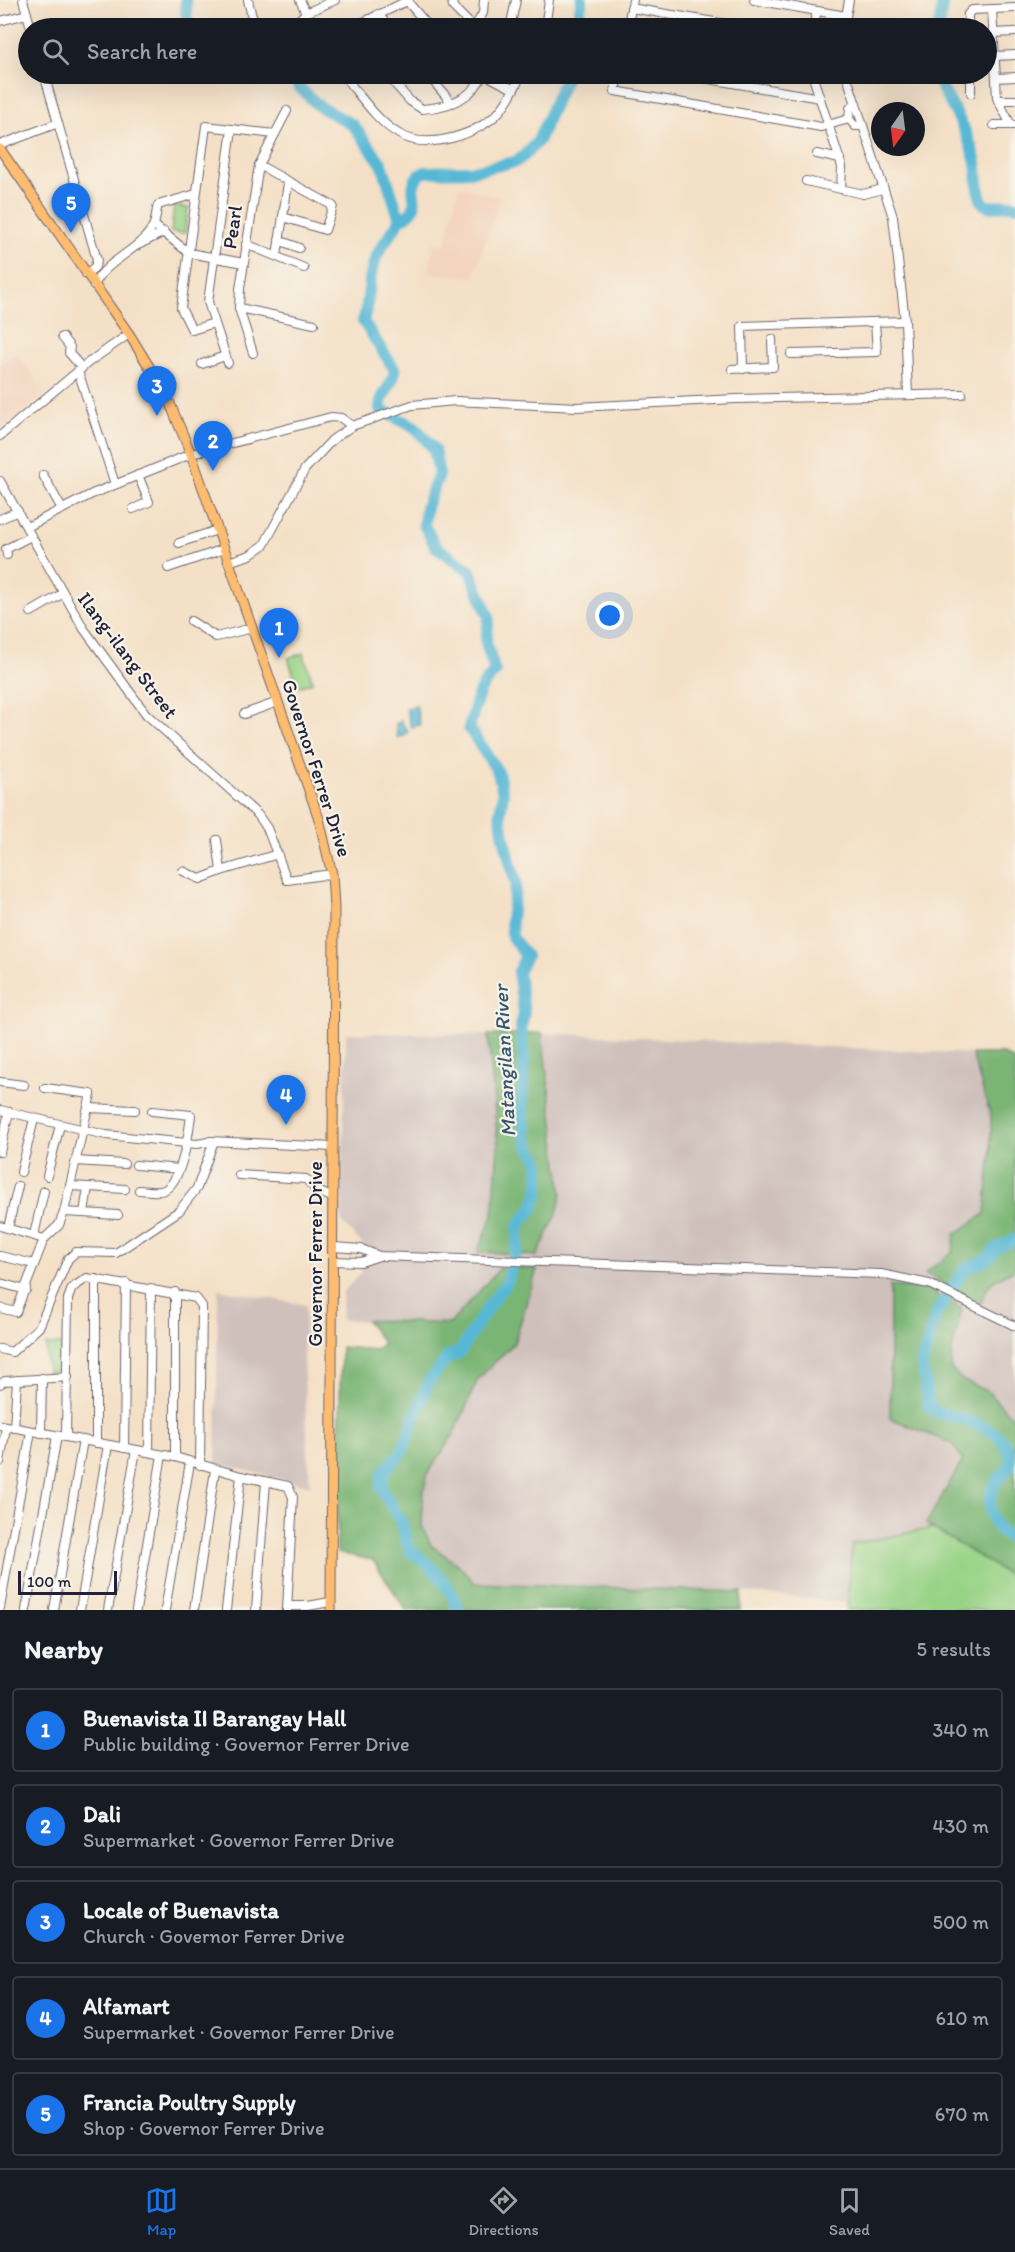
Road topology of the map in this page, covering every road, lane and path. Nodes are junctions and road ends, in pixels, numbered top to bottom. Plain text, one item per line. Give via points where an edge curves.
1 (23, 0) edge
2 (248, 0) edge
3 (300, 0) edge
4 (335, 0) edge
5 (452, 0) edge
6 (484, 0) edge
7 (516, 0) edge
8 (549, 0) edge
9 (754, 0) edge
10 (849, 0) edge
11 (973, 0) edge
12 (408, 1) edge
13 (769, 1) edge
14 (632, 4) edge
15 (997, 6) edge
16 (1015, 8) edge
17 (972, 10) junction
18 (817, 11) junction
19 (306, 13) junction
20 (27, 14) junction
21 (378, 14) junction
22 (846, 16) joint
23 (28, 18) edge
24 (253, 18) edge
25 (301, 18) edge
26 (370, 18) edge
27 (381, 18) edge
28 (422, 18) edge
29 (464, 18) edge
30 (480, 18) edge
31 (512, 18) edge
32 (546, 18) edge
33 (701, 18) edge
34 (815, 18) edge
35 (968, 18) edge
36 (0, 21) edge
37 (1015, 32) edge
38 (997, 33) edge
39 (1015, 55) edge
40 (997, 56) edge
41 (1015, 77) edge
42 (997, 78) edge
43 (47, 84) edge
44 (351, 84) edge
45 (395, 84) edge
46 (436, 84) edge
47 (478, 84) edge
48 (503, 84) edge
49 (516, 84) edge
50 (616, 84) edge
51 (738, 84) edge
52 (815, 84) edge
53 (849, 84) edge
54 (972, 84) edge
55 (997, 84) edge
56 (513, 89) junction
57 (972, 93) dead end
58 (820, 98) junction
59 (998, 100) junction
60 (1015, 100) edge
61 (451, 102) junction
62 (856, 103) junction
63 (287, 111) dead end
64 (849, 119) junction
65 (58, 123) junction
66 (829, 125) junction
67 (994, 125) dead end
68 (1013, 125) edge
69 (863, 126) junction
70 (232, 129) junction
71 (274, 134) junction
72 (0, 147) edge
73 (817, 154) dead end
74 (840, 159) junction
75 (259, 165) junction
76 (806, 182) dead end
77 (288, 183) junction
78 (841, 189) junction
79 (883, 189) junction
80 (196, 194) junction
81 (283, 218) junction
82 (154, 225) junction
83 (164, 232) junction
84 (279, 240) junction
85 (246, 244) junction
86 (135, 247) junction
87 (299, 248) dead end
88 (189, 253) junction
89 (277, 256) junction
90 (213, 259) junction
91 (244, 263) junction
92 (304, 268) dead end
93 (86, 274) junction
94 (94, 286) junction
95 (239, 308) junction
96 (905, 321) junction
97 (875, 322) junction
98 (214, 323) junction
99 (314, 324) dead end
100 (129, 334) junction
101 (62, 337) dead end
102 (772, 339) dead end
103 (253, 353) dead end
104 (791, 354) dead end
105 (202, 364) dead end
106 (80, 369) junction
107 (732, 369) dead end
108 (743, 369) junction
109 (962, 394) dead end
110 (908, 395) junction
111 (352, 426) junction
112 (0, 436) edge
113 (190, 454) junction
114 (43, 475) dead end
115 (138, 475) junction
116 (0, 481) edge
117 (115, 484) junction
118 (62, 509) junction
119 (133, 509) dead end
120 (18, 511) junction
121 (0, 519) edge
122 (27, 527) junction
123 (218, 530) junction
124 (31, 536) junction
125 (178, 543) dead end
126 (224, 549) junction
127 (7, 555) dead end
128 (228, 562) junction
129 (168, 568) dead end
130 (63, 594) junction
131 (31, 612) dead end
132 (191, 621) dead end
133 (252, 628) junction
134 (278, 702) junction
135 (244, 714) dead end
136 (217, 840) dead end
137 (278, 854) junction
138 (183, 871) dead end
139 (221, 871) junction
140 (332, 874) junction
141 (0, 1082) edge
142 (24, 1085) dead end
143 (45, 1088) dead end
144 (88, 1108) junction
145 (135, 1110) dead end
146 (4, 1111) edge
147 (152, 1111) dead end
148 (34, 1119) junction
149 (60, 1125) junction
150 (84, 1130) junction
151 (214, 1141) junction
152 (187, 1142) junction
153 (333, 1147) junction
154 (0, 1152) edge
155 (76, 1161) junction
156 (124, 1164) dead end
157 (136, 1165) dead end
158 (179, 1169) junction
159 (21, 1172) dead end
160 (239, 1175) dead end
161 (47, 1176) dead end
162 (18, 1186) dead end
163 (70, 1186) junction
164 (88, 1187) junction
165 (124, 1190) dead end
166 (140, 1190) dead end
167 (44, 1191) dead end
168 (333, 1198) junction
169 (64, 1212) junction
170 (84, 1213) junction
171 (118, 1215) dead end
172 (4, 1227) edge
173 (34, 1235) junction
174 (44, 1239) junction
175 (334, 1247) junction
176 (0, 1256) edge
177 (379, 1256) junction
178 (334, 1261) junction
179 (34, 1264) junction
180 (96, 1279) junction
181 (0, 1283) edge
182 (126, 1283) junction
183 (151, 1288) junction
184 (26, 1290) junction
185 (175, 1293) junction
186 (0, 1308) edge
187 (1015, 1326) edge
188 (0, 1349) edge
189 (68, 1377) junction
190 (42, 1378) junction
191 (16, 1380) junction
192 (0, 1384) edge
193 (7, 1427) edge
194 (32, 1431) junction
195 (41, 1433) junction
196 (57, 1436) junction
197 (66, 1437) junction
198 (82, 1440) junction
199 (96, 1443) junction
200 (108, 1445) junction
201 (124, 1448) junction
202 (136, 1450) junction
203 (150, 1452) junction
204 (162, 1455) junction
205 (175, 1457) junction
206 (0, 1462) edge
207 (190, 1462) junction
208 (201, 1465) junction
209 (215, 1470) junction
210 (241, 1476) junction
211 (266, 1482) junction
212 (331, 1606) edge
213 (0, 1608) edge
214 (287, 1608) edge
215 (26, 1610) edge
216 (54, 1610) edge
217 (80, 1610) edge
218 (108, 1610) edge
219 (136, 1610) edge
220 (165, 1610) edge
221 (194, 1610) edge
222 (226, 1610) edge
223 (256, 1610) edge

1 - 20 street
2 - 24 street
3 - 19 street
4 - 19 street
5 - 29 street via 453,7
6 - 30 street
7 - 31 street
8 - 32 street
9 - 13 street
10 - 22 street
11 - 17 street
12 - 21 street
12 - 28 street
13 - 18 street
14 - 33 street
15 - 16 street
15 - 17 street
17 - 35 street
18 - 22 street
18 - 34 street
19 - 25 street
20 - 23 street
20 - 36 street
21 - 26 street
21 - 27 street
37 - 38 street
39 - 40 street
41 - 42 street
43 - 65 street
44 - 56 street via 389,126 416,140 467,133 499,112
45 - 61 street via 422,109
46 - 61 street
47 - 61 street via 471,94
48 - 56 street
49 - 56 street
50 - 66 street via 615,91 821,127
51 - 58 street
52 - 58 street
53 - 62 street
54 - 57 street
55 - 59 street
58 - 66 street
59 - 60 street
59 - 68 street
62 - 64 street via 850,108
62 - 69 street
63 - 71 street, Pearl
64 - 66 street
64 - 69 street via 855,126
65 - 72 street
65 - 93 street via 97,260
66 - 74 street
67 - 68 street
69 - 79 street
70 - 71 street
70 - 80 street via 206,126
70 - 90 street
71 - 75 street, Pearl
72 - 93 main road, Governor Ferrer Drive
73 - 74 street
74 - 78 street via 844,175
75 - 77 street
75 - 85 street, Pearl
76 - 78 street
77 - 81 street
77 - 81 street via 333,206 325,230
78 - 79 street via 863,194
79 - 96 street via 895,226
80 - 82 street via 158,205
80 - 88 street
81 - 84 street
82 - 83 street
82 - 86 street
83 - 86 street
83 - 88 street
84 - 87 street
84 - 89 street
85 - 89 street
85 - 91 street, Pearl
86 - 94 street via 100,274
88 - 90 street
88 - 98 street via 181,308 192,330
89 - 92 street
90 - 91 street
90 - 98 street via 208,302
91 - 95 street, Pearl
93 - 94 main road, Governor Ferrer Drive
94 - 100 main road, Governor Ferrer Drive
95 - 99 street
95 - 103 street, Pearl
96 - 97 street
96 - 110 street
97 - 104 street via 877,352
97 - 108 street via 742,326
98 - 105 street via 227,359
100 - 106 street
100 - 113 main road, Governor Ferrer Drive via 166,393
101 - 106 street
102 - 108 street via 773,367
106 - 112 street
106 - 117 street
107 - 108 street
109 - 110 street
110 - 111 street via 578,407 462,401 407,406
111 - 113 street via 341,418 331,417
111 - 128 street via 332,440 305,469 264,544 250,555
113 - 115 street
113 - 123 main road, Governor Ferrer Drive
114 - 118 street
115 - 117 street
115 - 119 street via 149,502
116 - 120 street, Ilang-ilang Street
117 - 118 street
118 - 122 street
120 - 121 street
120 - 122 street, Ilang-ilang Street
122 - 124 street, Ilang-ilang Street
123 - 125 street
123 - 126 main road, Governor Ferrer Drive
124 - 127 street via 6,549
124 - 130 street, Ilang-ilang Street
126 - 128 main road, Governor Ferrer Drive
126 - 129 street
128 - 133 main road, Governor Ferrer Drive
130 - 131 street
130 - 137 street, Ilang-ilang Street via 150,719 248,803 267,828
132 - 133 street via 216,637
133 - 134 main road, Governor Ferrer Drive
134 - 135 street
134 - 140 main road, Governor Ferrer Drive via 319,819
136 - 139 street
137 - 139 street
137 - 140 street, Ilang-ilang Street via 287,880
138 - 139 street via 200,879
140 - 153 main road, Governor Ferrer Drive
141 - 142 street
143 - 144 street via 91,1094
144 - 145 street
144 - 150 street
146 - 148 street
146 - 154 street
147 - 152 street via 191,1115
148 - 149 street
148 - 159 street
149 - 150 street
149 - 161 street
150 - 152 street
150 - 155 street
151 - 152 street
151 - 153 street
151 - 188 street via 197,1188 179,1211 116,1253 76,1252 68,1259 39,1327 12,1352
152 - 158 street
153 - 168 main road, Governor Ferrer Drive
155 - 156 street
155 - 163 street
157 - 158 street
158 - 166 street via 164,1190
160 - 168 street via 306,1179 323,1195
162 - 172 street
163 - 164 street
163 - 169 street
164 - 165 street
164 - 170 street
167 - 173 street
168 - 175 main road, Governor Ferrer Drive
169 - 170 street
169 - 174 street via 59,1225
170 - 171 street
172 - 173 street
173 - 174 street
174 - 179 street
175 - 177 street via 361,1249
175 - 178 main road, Governor Ferrer Drive
176 - 179 street
177 - 178 street via 361,1262
177 - 187 street via 881,1274 929,1284
178 - 212 main road, Governor Ferrer Drive
179 - 184 street
180 - 182 street
180 - 189 street via 78,1282 68,1299
180 - 199 street
181 - 184 street
182 - 183 street
182 - 201 street
183 - 185 street
183 - 203 street
184 - 186 street via 16,1312
185 - 205 street
185 - 208 street via 196,1298 202,1306
189 - 190 street
189 - 197 street
190 - 191 street
190 - 195 street
191 - 192 street
191 - 193 street
193 - 194 street
193 - 206 street
194 - 195 street
194 - 213 street
195 - 196 street
196 - 197 street
196 - 215 street
197 - 198 street
198 - 199 street
198 - 216 street
199 - 200 street
200 - 201 street
200 - 217 street
201 - 202 street
202 - 203 street
202 - 218 street
203 - 204 street
204 - 205 street
204 - 219 street
205 - 207 street
207 - 208 street
207 - 220 street
208 - 209 street
209 - 210 street
209 - 221 street
210 - 211 street
210 - 222 street
211 - 214 street via 284,1484 292,1491
211 - 223 street
212 - 214 street

